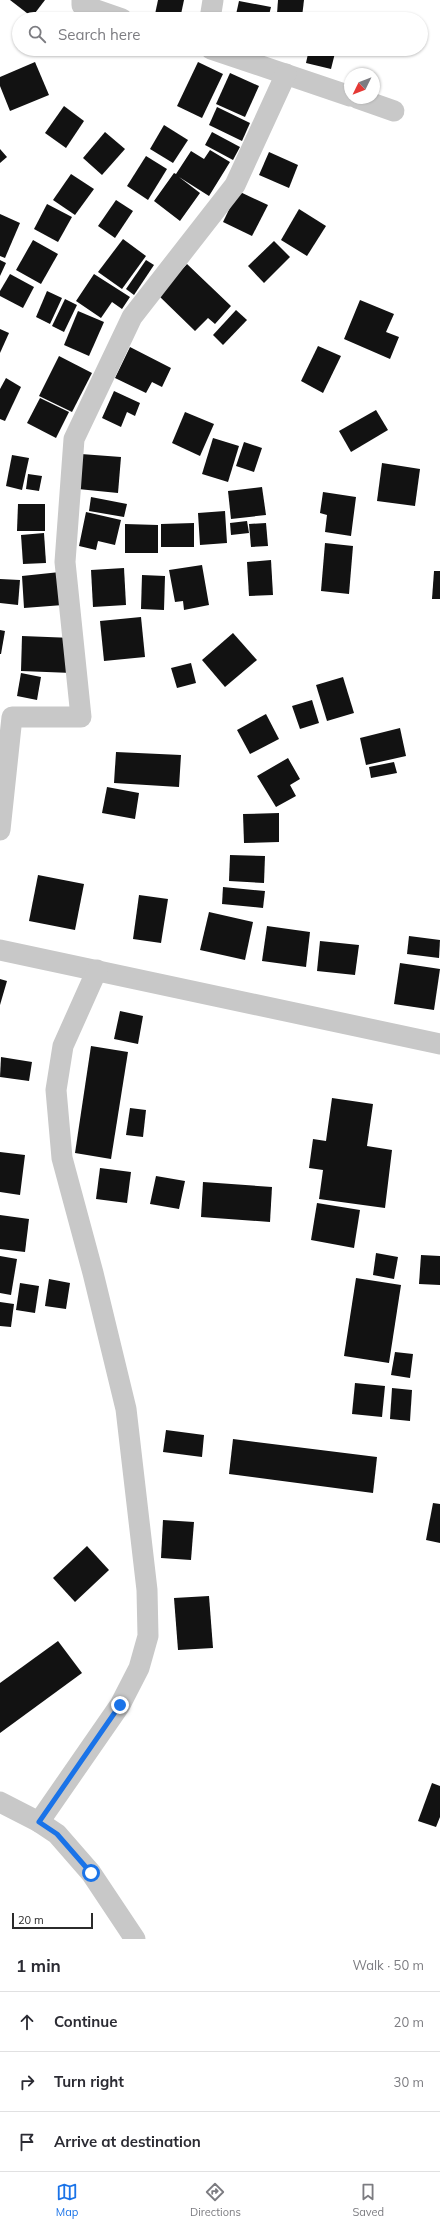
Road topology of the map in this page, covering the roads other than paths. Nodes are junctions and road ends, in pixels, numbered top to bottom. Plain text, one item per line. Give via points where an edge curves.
1 (82, 0) edge
2 (213, 0) edge
3 (102, 12) edge
4 (211, 12) edge
5 (232, 56) edge
6 (286, 74) junction
7 (344, 94) edge
8 (374, 104) edge
9 (394, 111) dead end
10 (6, 713) edge
11 (0, 830) edge
12 (0, 950) edge
13 (98, 970) junction
14 (440, 1044) edge
15 (0, 1802) edge
16 (39, 1822) junction
17 (135, 1939) edge

1 - 3 street via 82,5
2 - 4 street
5 - 6 street
6 - 7 street
6 - 10 street via 235,185 132,317 74,439 65,562 81,717
8 - 9 street
10 - 11 street
12 - 13 street
13 - 14 street
13 - 16 street via 63,1046 56,1090 62,1158 126,1409 147,1590 148,1636 139,1668 120,1705
15 - 16 street
16 - 17 street via 57,1834 91,1873

